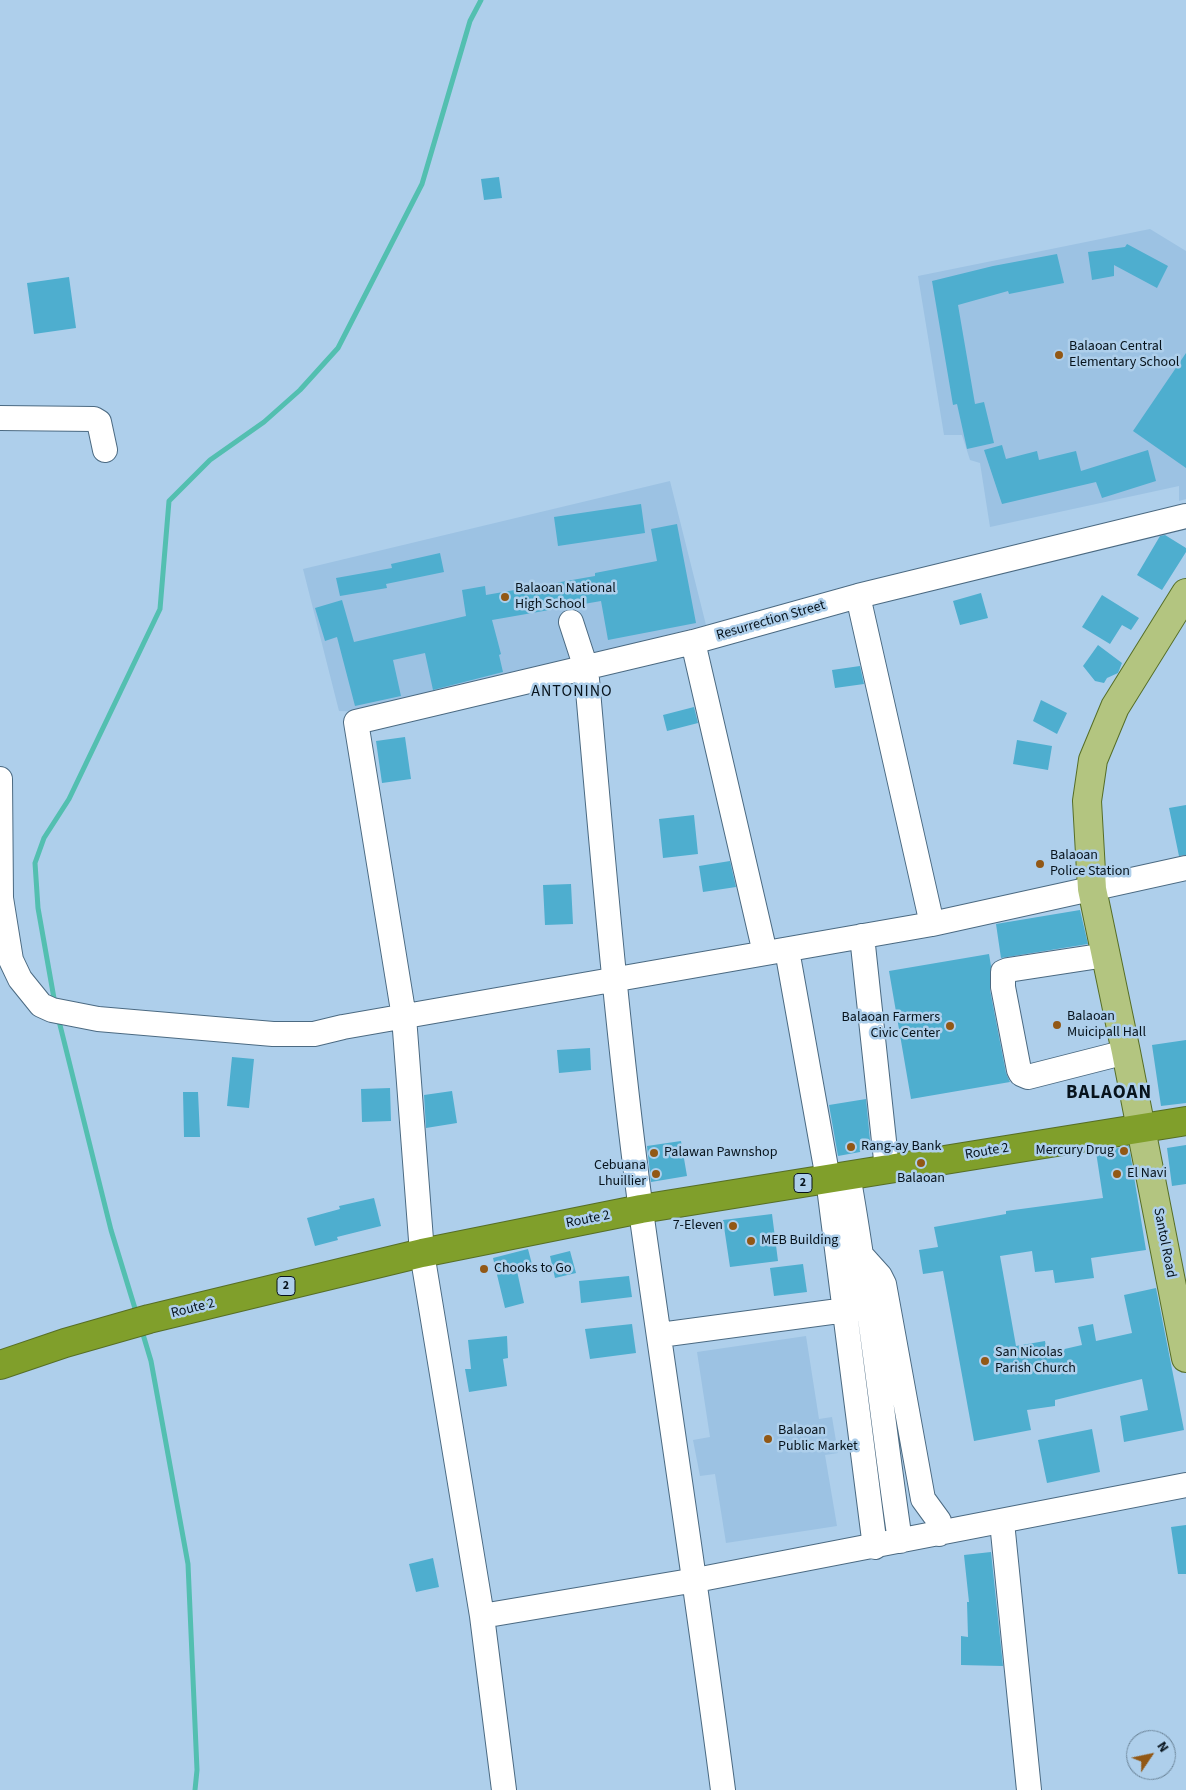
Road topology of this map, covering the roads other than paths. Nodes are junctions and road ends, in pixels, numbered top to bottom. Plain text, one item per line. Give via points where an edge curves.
1 (0, 418) edge
2 (105, 450) dead end
3 (1186, 516) edge
4 (1186, 593) edge
5 (858, 596) junction
6 (571, 622) dead end
7 (693, 642) junction
8 (586, 668) junction
9 (0, 779) edge
10 (1186, 868) edge
11 (1092, 889) junction
12 (932, 924) junction
13 (862, 936) junction
14 (776, 952) junction
15 (1106, 955) junction
16 (614, 979) junction
17 (404, 1017) junction
18 (1126, 1052) junction
19 (1186, 1121) edge
20 (1141, 1128) junction
21 (887, 1169) junction
22 (838, 1177) junction
23 (641, 1209) junction
24 (422, 1253) junction
25 (862, 1256) junction
26 (856, 1309) junction
27 (660, 1335) junction
28 (1186, 1358) edge
29 (0, 1365) edge
30 (909, 1421) junction
31 (883, 1424) junction
32 (860, 1425) junction
33 (1186, 1484) edge
34 (1002, 1522) junction
35 (940, 1534) junction
36 (900, 1541) junction
37 (875, 1547) junction
38 (696, 1580) junction
39 (482, 1616) junction
40 (504, 1790) edge
41 (723, 1790) edge
42 (1029, 1790) edge

1 - 2 street via 94,419 102,427
3 - 5 street, Resurrection Street
4 - 11 main road, Santol Road via 1123,693 1093,760 1087,801
5 - 7 street, Resurrection Street
5 - 12 street
6 - 8 street
7 - 8 street, Resurrection Street
7 - 14 street
8 - 16 street
8 - 17 street, Resurrection Street via 356,722
9 - 17 street via 1,898 10,960 20,979 41,1004 52,1010 98,1019 295,1036
10 - 11 street
11 - 12 street
11 - 15 main road, Santol Road
12 - 13 street
13 - 14 street
13 - 21 street
14 - 16 street
14 - 22 street
15 - 18 main road, Santol Road
15 - 18 street via 1003,972 1019,1070 1028,1077
16 - 17 street
16 - 23 street
17 - 24 street
18 - 20 main road, Santol Road
19 - 20 highway, Route 2 / 2
20 - 21 highway, Route 2 / 2
20 - 28 main road, Santol Road
21 - 22 highway, Route 2 / 2
22 - 23 highway, Route 2 / 2
22 - 25 street
22 - 26 street
23 - 24 highway, Route 2 / 2
23 - 27 street
24 - 29 highway, Route 2 / 2 via 149,1319
24 - 39 street
25 - 26 street
25 - 30 street via 884,1284
26 - 27 street
26 - 31 street
26 - 32 street
27 - 38 street
30 - 31 street
30 - 35 street via 923,1499 939,1521
31 - 32 street
31 - 36 street
32 - 37 street
33 - 34 street
34 - 35 street
34 - 42 street
35 - 36 street
36 - 37 street
37 - 38 street
38 - 39 street
38 - 41 street
39 - 40 street

